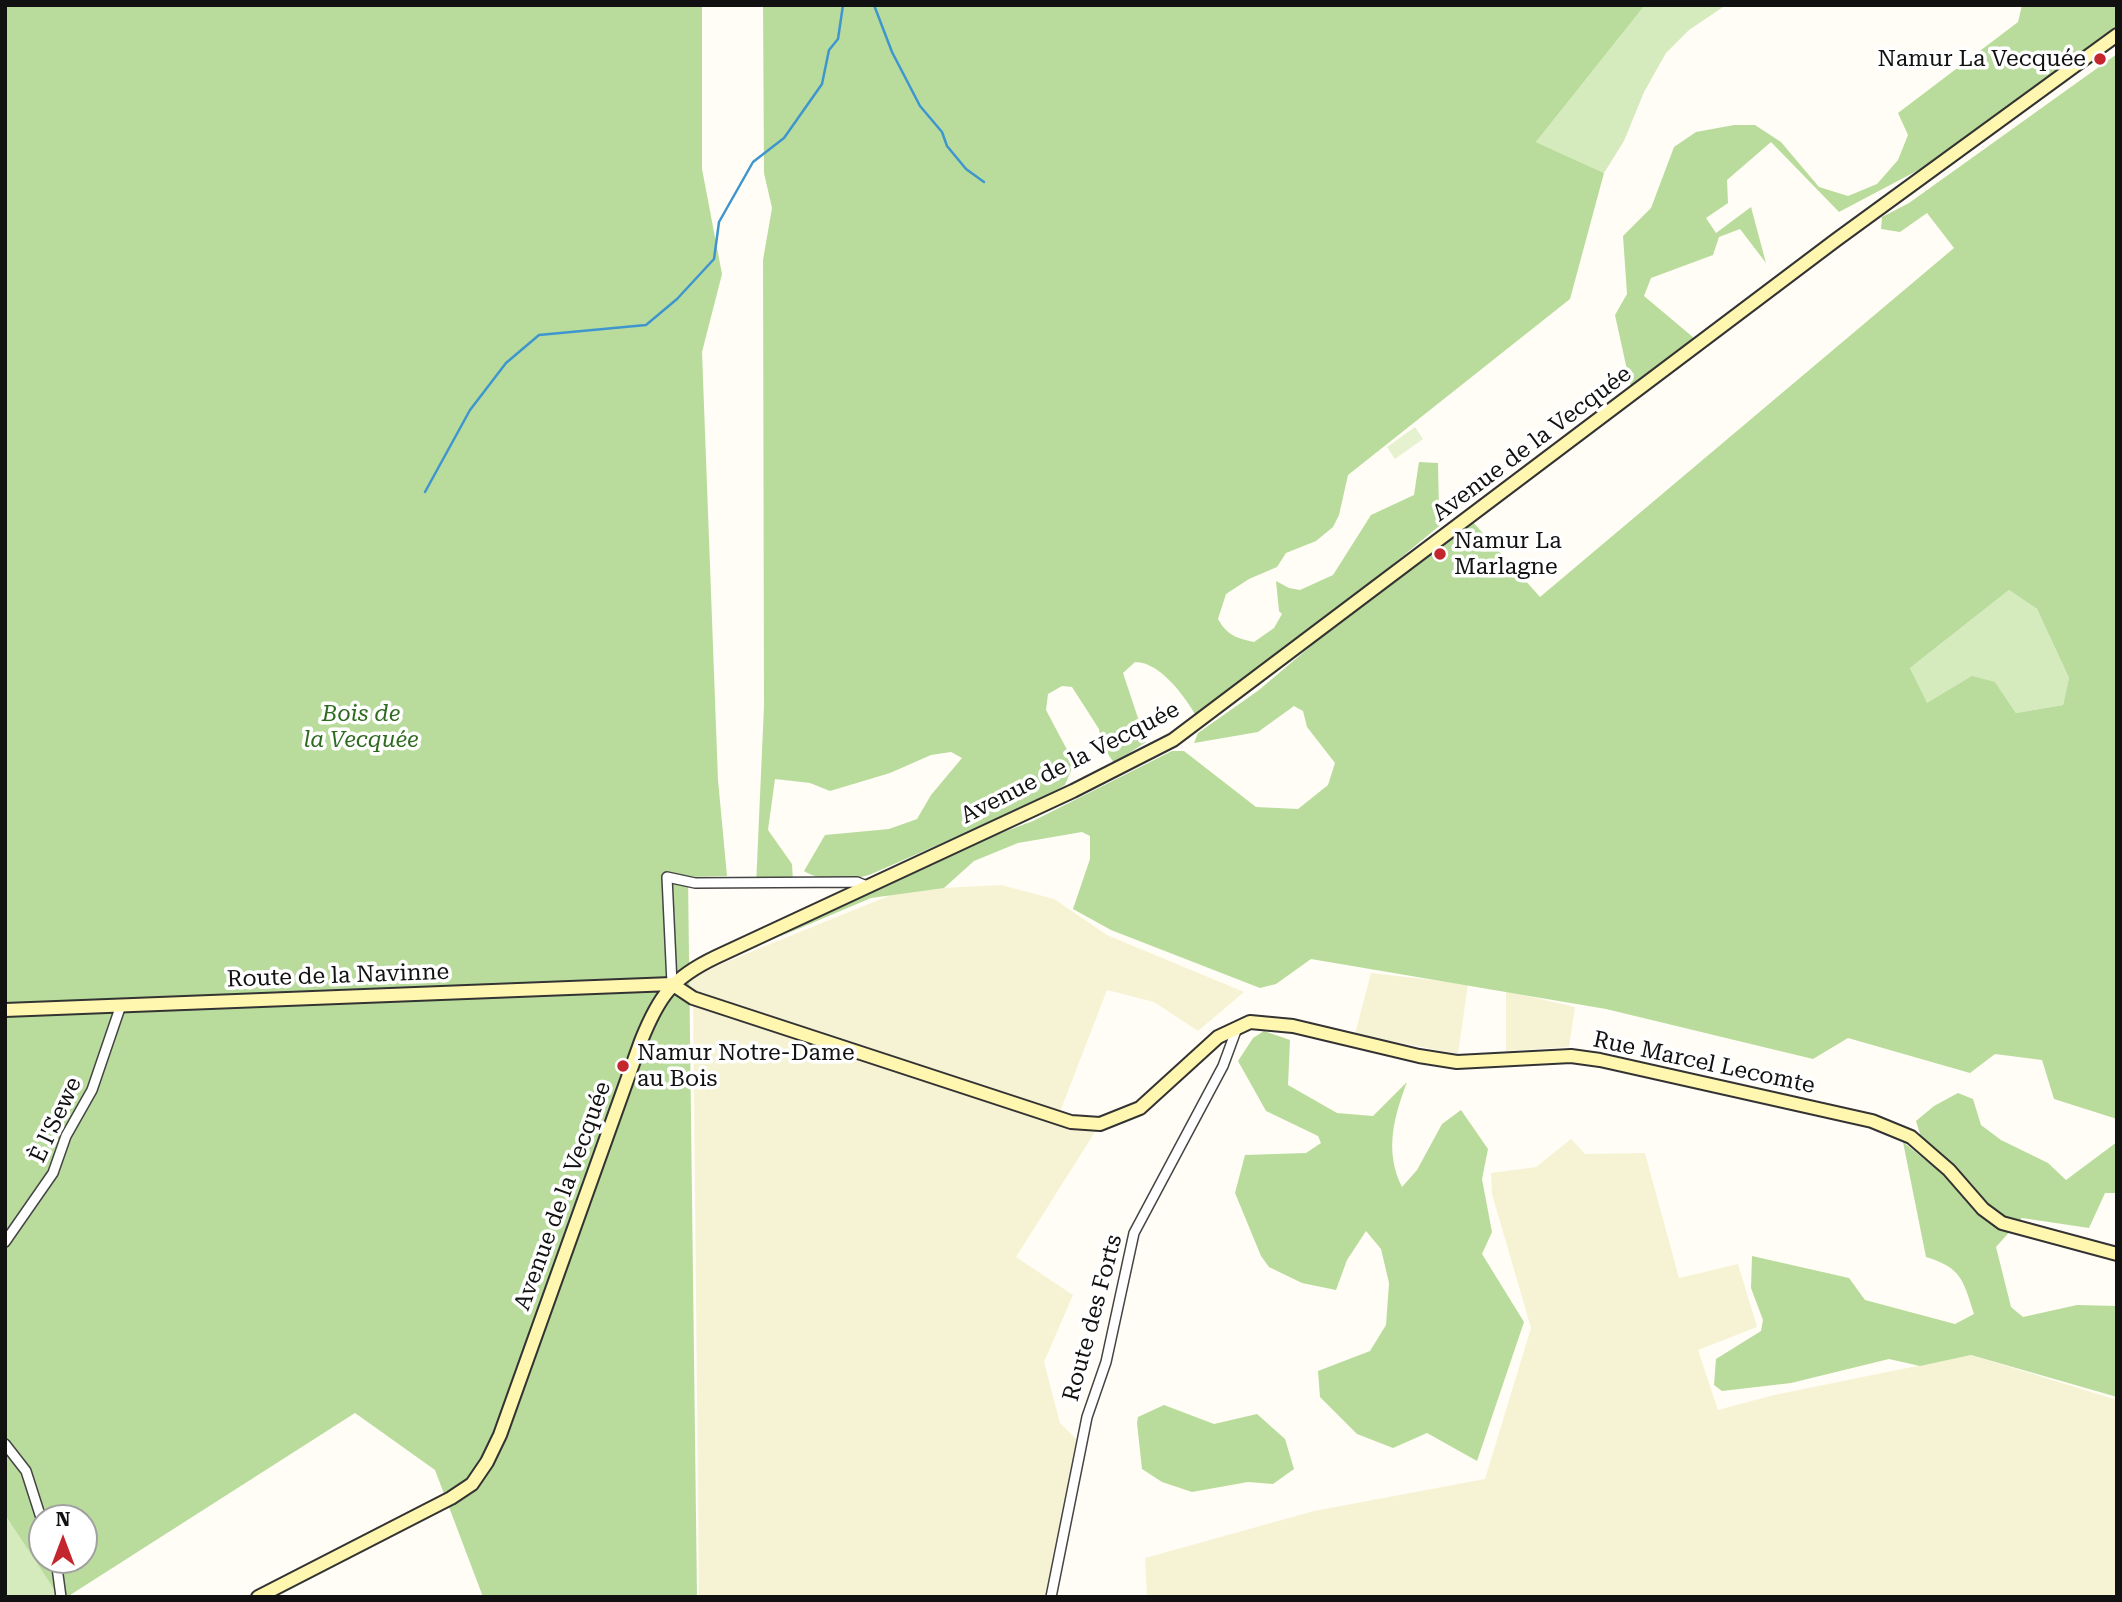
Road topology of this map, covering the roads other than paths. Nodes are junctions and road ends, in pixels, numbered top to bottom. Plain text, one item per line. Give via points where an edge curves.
1 (2117, 35) edge
2 (867, 886) junction
3 (672, 984) junction
4 (121, 1005) junction
5 (5, 1010) edge
6 (1237, 1028) junction
7 (5, 1242) edge
8 (2117, 1254) edge
9 (5, 1444) edge
10 (37, 1504) edge
11 (58, 1574) edge
12 (61, 1597) edge
13 (258, 1597) edge
14 (1051, 1597) edge

1 - 2 main road, Avenue de la Vecquée via 1173,740
2 - 3 main road, Avenue de la Vecquée via 696,967
2 - 3 street via 857,882 695,883 667,877
3 - 4 main road, Route de la Navinne
3 - 6 main road, Rue Marcel Lecomte via 696,999 1071,1122 1100,1125 1140,1108 1203,1049
3 - 13 main road, Avenue de la Vecquée via 641,1041 513,1402 487,1462 472,1484 451,1498
4 - 5 main road, Route de la Navinne
4 - 7 street, È l'Sewe via 92,1090 53,1173
6 - 8 main road, Rue Marcel Lecomte via 1263,1021 1283,1024 1457,1062 1571,1056 1600,1060 1872,1121 1911,1137 2003,1223
6 - 14 street, Route des Forts via 1223,1066 1134,1233 1106,1362 1087,1417
9 - 10 street via 26,1471
11 - 12 street

